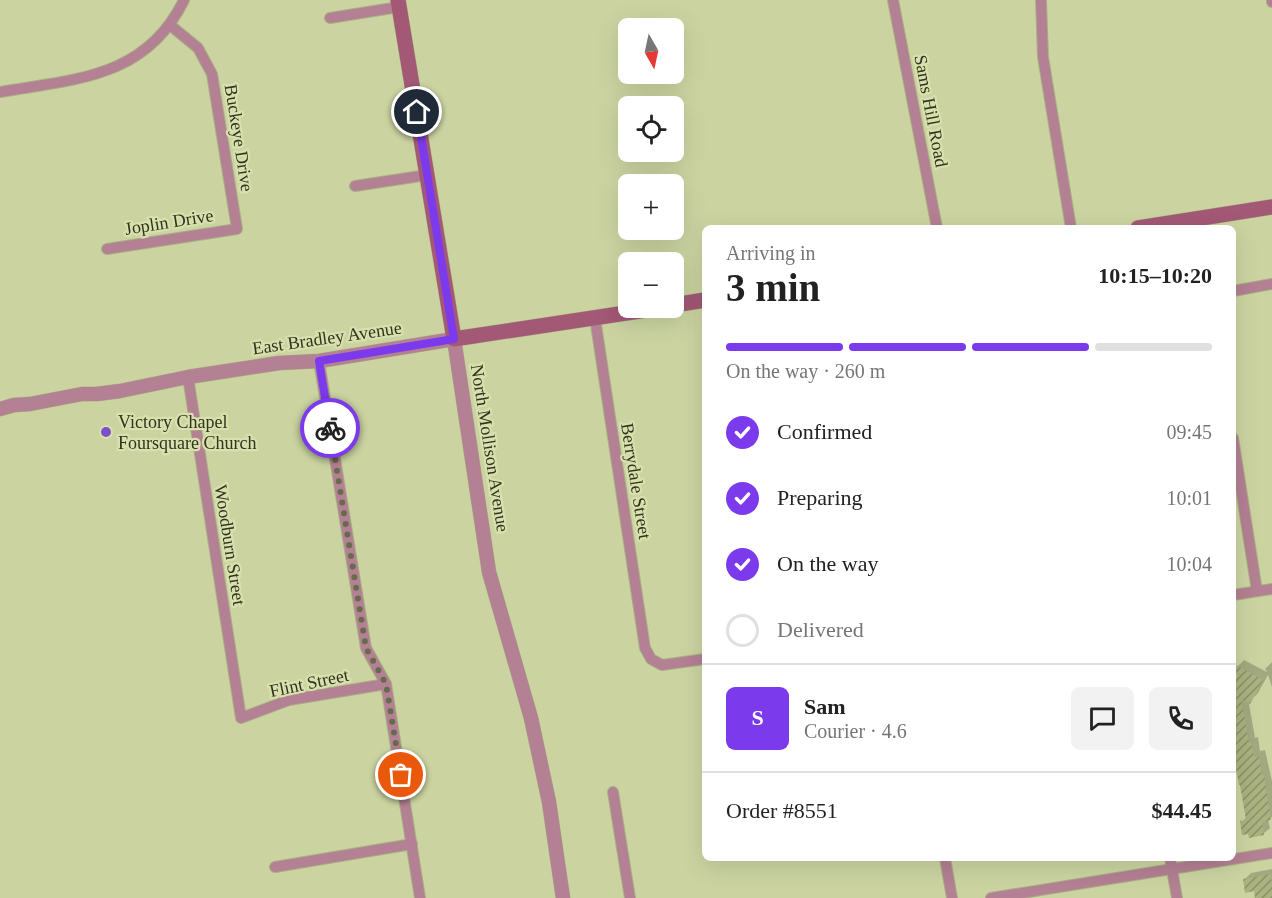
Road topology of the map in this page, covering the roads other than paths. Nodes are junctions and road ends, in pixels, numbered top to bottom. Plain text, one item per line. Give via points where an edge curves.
1 (184, 0) edge
2 (893, 0) edge
3 (1041, 0) edge
4 (399, 4) edge
5 (330, 18) dead end
6 (170, 25) junction
7 (0, 92) edge
8 (427, 176) junction
9 (355, 186) dead end
10 (1272, 207) edge
11 (936, 225) edge
12 (1071, 225) edge
13 (1157, 225) edge
14 (237, 229) joint
15 (107, 249) dead end
16 (1272, 284) edge
17 (1236, 290) edge
18 (702, 300) edge
19 (684, 303) edge
20 (618, 314) edge
21 (595, 318) junction
22 (454, 339) junction
23 (319, 361) junction
24 (188, 377) junction
25 (0, 409) edge
26 (1236, 457) edge
27 (1272, 589) edge
28 (1257, 591) junction
29 (1236, 594) edge
30 (702, 659) edge
31 (386, 684) junction
32 (241, 718) joint
33 (613, 792) dead end
34 (412, 844) junction
35 (1272, 853) edge
36 (1236, 857) edge
37 (946, 861) edge
38 (1199, 861) edge
39 (1171, 864) edge
40 (275, 867) dead end
41 (420, 898) edge
42 (563, 898) edge
43 (630, 898) edge
44 (952, 898) edge
45 (991, 898) edge
46 (1176, 898) edge

1 - 6 street
2 - 11 street, Sams Hill Road
3 - 12 street via 1043,57
4 - 5 street
4 - 8 main road, North Mollison Avenue
6 - 7 street via 139,54 108,70
6 - 14 street, Buckeye Drive via 198,48 212,74
8 - 9 street
8 - 22 main road, North Mollison Avenue
10 - 13 main road
14 - 15 street, Joplin Drive
16 - 17 street
18 - 19 main road
20 - 21 main road, East Bradley Avenue
21 - 22 main road, East Bradley Avenue
21 - 30 street, Berrydale Street via 645,648 651,659 662,665
22 - 23 street, East Bradley Avenue
22 - 42 street, North Mollison Avenue via 489,572 531,718 549,802
23 - 24 street, East Bradley Avenue
23 - 31 street via 366,648
24 - 25 street, East Bradley Avenue
24 - 32 street, Woodburn Street
26 - 28 street
27 - 28 street
28 - 29 street
31 - 32 street, Flint Street via 290,700
31 - 34 street
33 - 43 street
34 - 40 street
34 - 41 street
35 - 36 street
37 - 44 street
38 - 39 street
39 - 45 street
39 - 46 street

